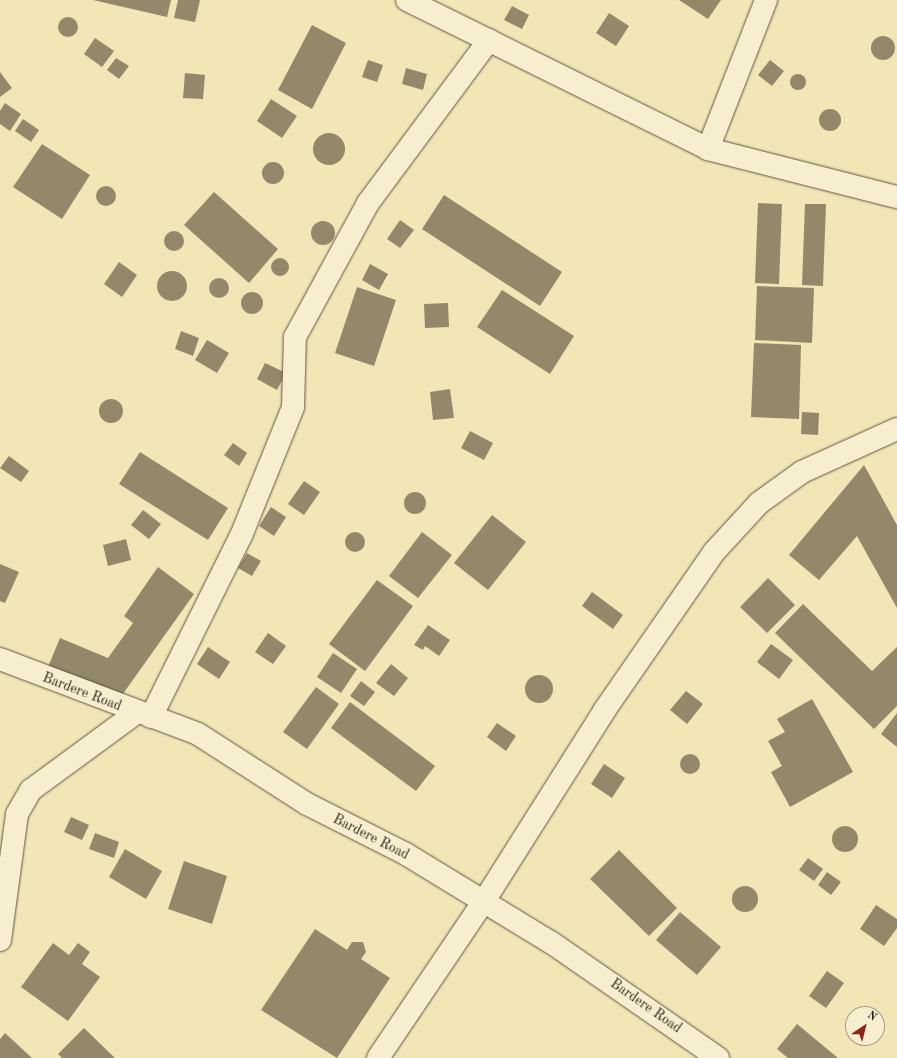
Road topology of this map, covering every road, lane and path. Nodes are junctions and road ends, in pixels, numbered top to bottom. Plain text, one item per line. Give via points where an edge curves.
1 (407, 0) edge
2 (766, 0) edge
3 (489, 40) junction
4 (708, 149) junction
5 (897, 197) edge
6 (897, 429) edge
7 (0, 659) edge
8 (144, 715) junction
9 (484, 901) junction
10 (0, 940) edge
11 (378, 1058) edge
12 (718, 1058) edge

1 - 3 street
2 - 4 street
3 - 4 street
3 - 8 street via 368,203 295,337 293,408 241,536
4 - 5 street
6 - 9 street via 802,472 758,503 714,552 604,710
7 - 8 street, Bardere Road
8 - 9 street, Bardere Road via 198,734 307,804 406,854
8 - 10 street via 31,790 17,814
9 - 11 street
9 - 12 street, Bardere Road via 614,983

